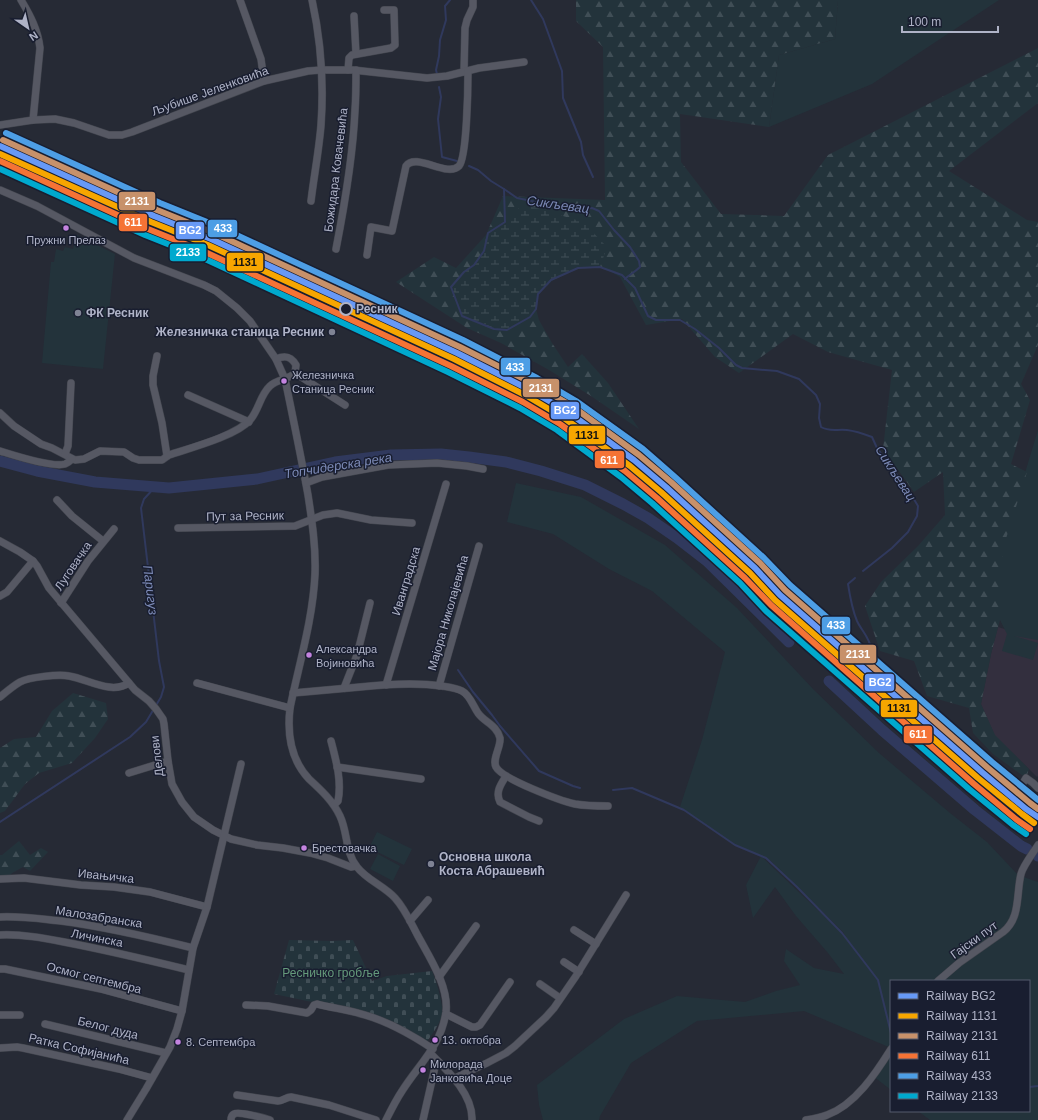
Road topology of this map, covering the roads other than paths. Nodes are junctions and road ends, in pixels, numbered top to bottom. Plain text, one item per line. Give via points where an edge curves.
1 (22, 0) edge
2 (240, 0) edge
3 (312, 0) edge
4 (473, 0) edge
5 (384, 10) dead end
6 (354, 16) dead end
7 (356, 54) junction
8 (524, 62) dead end
9 (322, 70) junction
10 (352, 70) junction
11 (466, 71) junction
12 (264, 81) junction
13 (33, 120) junction
14 (0, 125) edge
15 (0, 190) edge
16 (311, 201) dead end
17 (336, 249) dead end
18 (366, 255) dead end
19 (157, 356) dead end
20 (276, 359) junction
21 (295, 373) junction
22 (284, 379) junction
23 (71, 384) dead end
24 (188, 395) dead end
25 (345, 405) dead end
26 (0, 413) edge
27 (249, 422) junction
28 (0, 451) edge
29 (65, 454) junction
30 (167, 456) junction
31 (72, 459) junction
32 (483, 469) dead end
33 (306, 481) junction
34 (446, 484) dead end
35 (57, 500) dead end
36 (312, 520) junction
37 (412, 523) dead end
38 (114, 528) dead end
39 (178, 528) dead end
40 (0, 541) edge
41 (103, 541) junction
42 (479, 546) dead end
43 (33, 562) junction
44 (0, 596) edge
45 (61, 603) junction
46 (370, 603) dead end
47 (129, 683) junction
48 (196, 683) dead end
49 (386, 685) junction
50 (439, 686) junction
51 (344, 688) junction
52 (293, 693) junction
53 (0, 697) edge
54 (290, 708) junction
55 (331, 740) dead end
56 (168, 761) junction
57 (241, 764) dead end
58 (338, 767) junction
59 (129, 773) dead end
60 (506, 776) junction
61 (421, 779) dead end
62 (1038, 788) edge
63 (1038, 804) edge
64 (334, 805) junction
65 (608, 806) dead end
66 (539, 821) dead end
67 (225, 837) junction
68 (1038, 845) edge
69 (356, 866) junction
70 (0, 879) edge
71 (626, 895) dead end
72 (428, 900) dead end
73 (208, 907) junction
74 (0, 917) edge
75 (410, 921) junction
76 (476, 926) dead end
77 (574, 930) dead end
78 (0, 935) edge
79 (596, 944) junction
80 (193, 948) junction
81 (564, 962) dead end
82 (0, 969) edge
83 (189, 970) junction
84 (578, 972) junction
85 (439, 977) junction
86 (939, 980) edge
87 (510, 982) dead end
88 (540, 984) dead end
89 (560, 998) junction
90 (246, 1005) dead end
91 (182, 1011) junction
92 (0, 1014) edge
93 (446, 1014) junction
94 (20, 1015) dead end
95 (45, 1024) dead end
96 (0, 1048) edge
97 (890, 1050) edge
98 (432, 1051) junction
99 (166, 1053) junction
100 (439, 1062) junction
101 (152, 1078) junction
102 (455, 1078) junction
103 (237, 1095) dead end
104 (819, 1119) edge
105 (127, 1120) edge
106 (231, 1120) edge
107 (270, 1120) edge
108 (376, 1120) edge
109 (386, 1120) edge
110 (423, 1120) edge
111 (472, 1120) edge
112 (806, 1120) edge

1 - 13 street via 35,25 40,48
2 - 12 street via 261,59
3 - 9 street via 318,24
4 - 11 street via 464,28
5 - 7 street via 394,10 395,45 391,48
6 - 7 street
7 - 10 street via 349,58
8 - 11 street, Љубише Јеленковића
9 - 10 street, Љубише Јеленковића
9 - 12 street, Љубише Јеленковића
9 - 16 street via 321,125
10 - 11 street, Љубише Јеленковића via 428,78
10 - 17 street, Божидара Ковачевића via 355,110 352,149
11 - 18 street via 468,96 461,163 452,169 417,162 408,163 392,231 371,227
12 - 13 street, Љубише Јеленковића via 122,135 109,135 74,122
13 - 14 street, Љубише Јеленковића
15 - 20 street via 42,208 134,258 216,291 247,317
19 - 30 street via 153,385
20 - 21 street via 284,356 291,358 296,365
20 - 22 street
21 - 22 street
21 - 25 street
22 - 27 street via 269,387
22 - 33 street
23 - 29 street via 68,446
24 - 27 street
26 - 29 street via 41,444
27 - 30 street via 230,433
28 - 31 street via 53,465 64,464
29 - 31 street
30 - 31 street via 162,460 139,460 124,452 100,451 84,459
32 - 33 street via 437,463 388,465
33 - 36 street
34 - 49 street, Иванградска
35 - 41 street, Луговачка
36 - 37 street, Пут за Ресник via 337,513 371,520
36 - 39 street, Пут за Ресник via 294,526
36 - 52 street via 315,542 313,592
38 - 41 street, Луговачка
40 - 43 street, Делови
41 - 45 street, Луговачка via 84,565
42 - 50 street, Мајора Николајевића
43 - 44 street via 7,592
43 - 45 street, Делови
45 - 47 street, Делови
46 - 51 street via 357,655
47 - 53 street via 114,687 68,675 35,678 21,681
47 - 56 street, Делови via 156,709 164,724
48 - 54 street
49 - 50 street
49 - 51 street
50 - 60 street via 463,691 479,715 497,731 500,742 495,763
51 - 52 street
52 - 54 street
54 - 64 street via 290,739 296,759 304,773
55 - 58 street
56 - 59 street
56 - 67 street, Делови via 172,784 182,802 194,817
57 - 67 street
58 - 61 street
58 - 64 street via 339,798
60 - 65 street via 567,802 583,806
60 - 66 street via 498,792 500,802
62 - 63 street via 1026,778 1021,787
64 - 69 street via 342,820 349,853
67 - 69 street, Делови via 310,853 350,867
67 - 73 street
68 - 86 street, Гајски пут via 1022,872 1016,913 1009,926
69 - 75 street via 392,895
70 - 73 street, Ивањичка via 24,878 114,887 150,892
71 - 79 street
72 - 75 street
73 - 80 street
74 - 80 street, Малозабранска via 23,917 88,925
75 - 85 street
76 - 85 street
77 - 79 street
78 - 83 street, Личинска via 35,937 74,944
79 - 84 street
80 - 83 street
81 - 84 street
82 - 91 street, Осмог септембра via 101,989
83 - 91 street
84 - 89 street
85 - 93 street via 444,992
87 - 93 street via 480,1025 472,1027
88 - 89 street
89 - 102 street via 546,1017 506,1053
90 - 98 street via 307,1013 316,1004 365,1015 415,1036
91 - 99 street
92 - 94 street
93 - 98 street
95 - 99 street, Белог дуда
96 - 101 street, Ратка Софијанића via 23,1048
97 - 104 street via 864,1088 838,1110
98 - 100 street
98 - 109 street via 402,1091
99 - 101 street
100 - 102 street
100 - 110 street
101 - 105 street
102 - 111 street via 469,1104
103 - 108 street via 278,1101 291,1097 330,1104
104 - 112 street
106 - 107 street via 236,1113

